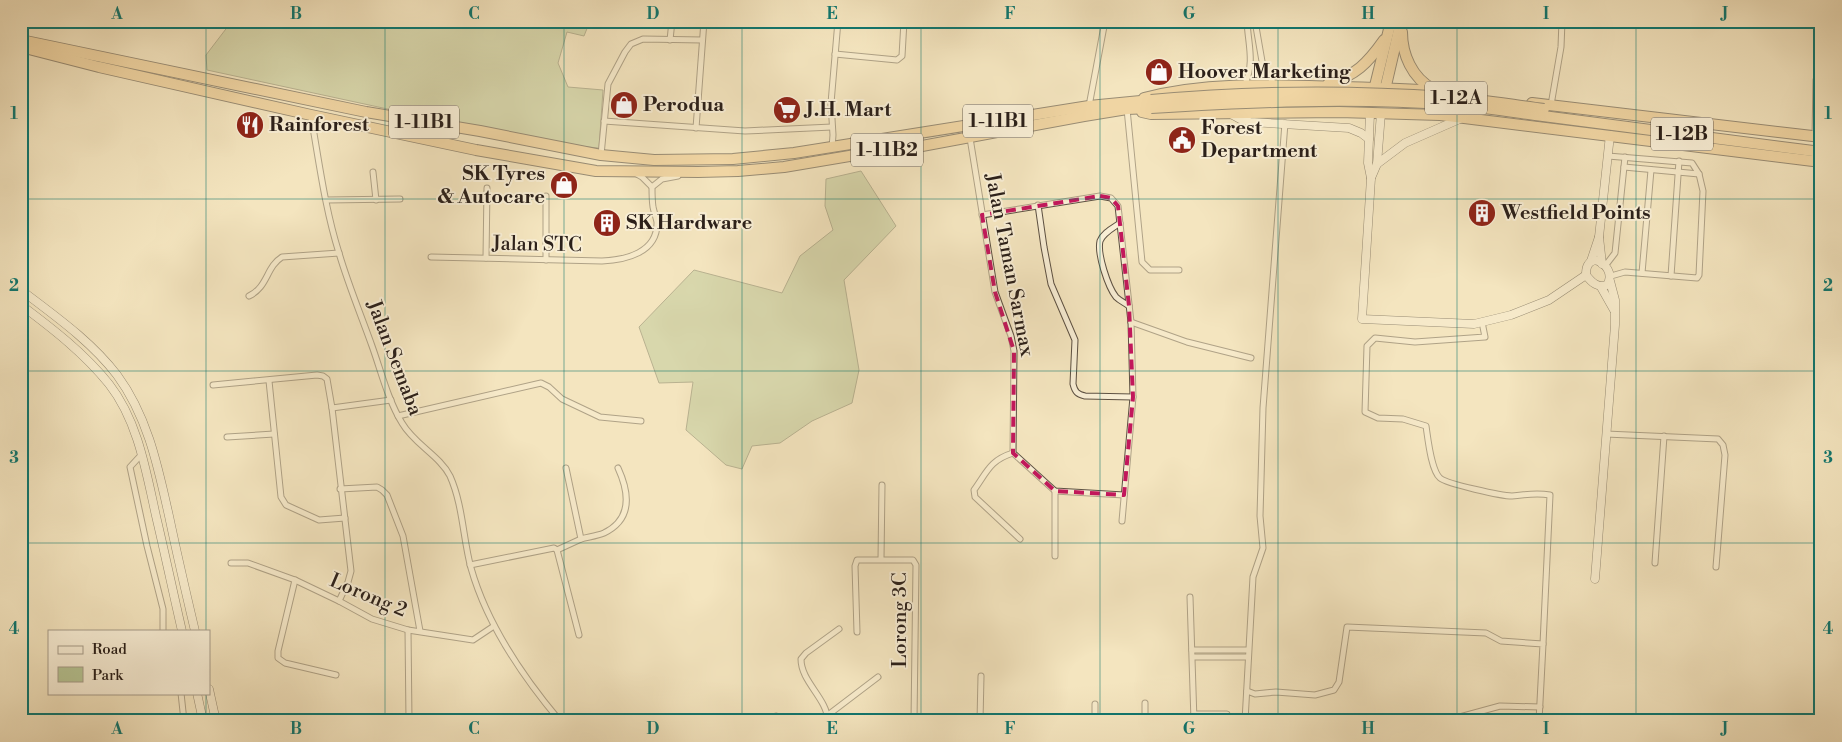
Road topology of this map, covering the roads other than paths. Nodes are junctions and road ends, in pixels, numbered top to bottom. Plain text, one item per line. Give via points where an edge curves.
1 (672, 21) edge
2 (704, 21) edge
3 (838, 21) edge
4 (904, 21) edge
5 (1105, 21) edge
6 (1247, 21) edge
7 (1255, 21) edge
8 (1391, 21) edge
9 (1402, 21) edge
10 (1562, 21) edge
11 (1387, 35) junction
12 (21, 40) edge
13 (670, 40) junction
14 (702, 40) junction
15 (21, 47) edge
16 (835, 54) junction
17 (1262, 61) junction
18 (1252, 62) junction
19 (1821, 66) edge
20 (1245, 84) junction
21 (1274, 85) junction
22 (1322, 86) junction
23 (1342, 87) junction
24 (1376, 88) junction
25 (1396, 88) junction
26 (1437, 90) junction
27 (1129, 105) junction
28 (1550, 105) junction
29 (1090, 106) junction
30 (1229, 112) junction
31 (1339, 112) junction
32 (1370, 113) junction
33 (1382, 113) junction
34 (1393, 113) junction
35 (311, 115) junction
36 (1464, 118) junction
37 (604, 121) junction
38 (1285, 123) junction
39 (832, 127) junction
40 (696, 128) junction
41 (480, 131) junction
42 (833, 135) junction
43 (1610, 135) junction
44 (970, 138) junction
45 (1369, 139) junction
46 (1819, 140) edge
47 (845, 145) junction
48 (832, 148) junction
49 (476, 150) junction
50 (1821, 152) edge
51 (601, 155) junction
52 (1608, 156) junction
53 (1625, 157) junction
54 (1679, 161) junction
55 (1821, 162) edge
56 (1376, 164) junction
57 (1624, 167) junction
58 (1651, 170) junction
59 (622, 171) junction
60 (373, 172) dead end
61 (698, 172) junction
62 (1679, 172) junction
63 (1699, 174) junction
64 (1371, 178) junction
65 (652, 187) junction
66 (487, 188) dead end
67 (546, 196) dead end
68 (400, 199) dead end
69 (327, 200) junction
70 (376, 200) junction
71 (1038, 205) junction
72 (982, 215) junction
73 (1120, 224) junction
74 (1599, 237) junction
75 (338, 253) junction
76 (431, 257) dead end
77 (486, 258) junction
78 (546, 260) junction
79 (1591, 261) junction
80 (1604, 265) junction
81 (1179, 270) dead end
82 (1642, 273) junction
83 (1586, 275) junction
84 (1671, 276) junction
85 (1610, 278) junction
86 (1601, 287) junction
87 (21, 290) edge
88 (248, 296) dead end
89 (21, 305) edge
90 (1129, 306) junction
91 (1615, 312) junction
92 (1131, 322) junction
93 (1482, 322) junction
94 (1251, 358) dead end
95 (269, 381) junction
96 (213, 385) dead end
97 (1133, 397) junction
98 (391, 400) junction
99 (332, 408) junction
100 (398, 416) junction
101 (641, 421) dead end
102 (274, 434) junction
103 (1606, 434) junction
104 (1664, 436) junction
105 (226, 437) dead end
106 (1013, 452) junction
107 (142, 454) junction
108 (566, 468) dead end
109 (618, 468) dead end
110 (882, 485) dead end
111 (340, 489) junction
112 (1055, 491) junction
113 (1124, 495) junction
114 (345, 518) junction
115 (1122, 521) dead end
116 (1020, 539) dead end
117 (581, 540) junction
118 (557, 550) junction
119 (1055, 556) dead end
120 (881, 559) junction
121 (230, 563) dead end
122 (1655, 563) dead end
123 (470, 565) junction
124 (1716, 567) dead end
125 (1595, 579) dead end
126 (295, 580) junction
127 (1190, 598) dead end
128 (339, 600) junction
129 (494, 626) junction
130 (838, 629) dead end
131 (163, 630) edge
132 (182, 630) edge
133 (195, 630) edge
134 (408, 630) junction
135 (420, 631) junction
136 (857, 632) dead end
137 (579, 635) dead end
138 (1543, 644) junction
139 (1192, 650) junction
140 (1248, 650) junction
141 (1193, 657) junction
142 (1248, 657) junction
143 (336, 675) dead end
144 (980, 676) dead end
145 (878, 677) dead end
146 (1247, 691) junction
147 (181, 694) edge
148 (197, 694) edge
149 (210, 694) edge
150 (1145, 703) dead end
151 (1095, 704) dead end
152 (1540, 707) junction
153 (1820, 712) edge
154 (1194, 714) junction
155 (1214, 714) junction
156 (828, 718) edge
157 (409, 719) edge
158 (324, 720) edge
159 (184, 721) edge
160 (204, 721) edge
161 (216, 721) edge
162 (560, 721) edge
163 (914, 721) edge
164 (980, 721) edge
165 (1095, 721) edge
166 (1145, 721) edge
167 (1194, 721) edge
168 (1214, 721) edge
169 (1229, 721) edge
170 (1246, 721) edge
171 (1445, 721) edge
172 (1539, 721) edge
173 (1818, 721) edge

1 - 13 street
2 - 14 street
3 - 16 street
4 - 16 street via 902,56 897,60
5 - 29 street
6 - 18 street
7 - 17 street
8 - 11 highway
9 - 24 highway
9 - 26 highway via 1402,44 1409,64 1422,81
10 - 28 street via 1561,47
11 - 22 highway via 1360,70
11 - 24 highway
12 - 41 highway, 1-11B1 via 366,112
13 - 14 street
13 - 37 street via 643,39 631,44 608,84
14 - 40 street
15 - 35 highway, 1-11B2
16 - 39 street
17 - 18 street via 1258,65
17 - 21 street
18 - 20 street
19 - 46 street via 1816,80
20 - 21 highway
20 - 27 highway via 1166,92
21 - 22 highway
22 - 23 highway
23 - 24 highway
23 - 31 highway via 1349,97
24 - 25 highway
24 - 27 highway, 1-11B2, bridge via 1231,93
24 - 32 highway
24 - 33 highway
24 - 46 highway, 1-12A, bridge
24 - 50 highway, 1-12B, bridge via 1453,105
25 - 26 highway
25 - 34 highway via 1389,101
26 - 28 highway
27 - 29 highway, 1-11B1
27 - 30 highway via 1150,114
27 - 44 highway, 1-11B2
27 - 81 street via 1142,262 1150,270
28 - 46 highway
29 - 47 highway, 1-11B1
30 - 31 highway
30 - 38 street via 1244,121
31 - 32 highway
32 - 33 highway
32 - 45 street
33 - 34 highway
33 - 56 street
34 - 36 highway
35 - 49 highway, 1-11B2
35 - 69 street, Jalan Semaba
36 - 43 highway
36 - 56 street via 1405,143
37 - 40 street
37 - 51 street
38 - 45 street via 1349,128
38 - 140 street via 1263,408 1260,516 1263,548 1253,577
39 - 40 street via 744,131
39 - 42 street
41 - 49 highway via 515,141 520,152
41 - 51 highway, 1-11B1
42 - 47 street
42 - 48 street
43 - 52 street
43 - 55 highway
44 - 61 highway, 1-11B2 via 784,166
44 - 72 street, Jalan Taman Sarmax
45 - 64 street
47 - 48 highway, 1-11B1
48 - 51 highway, 1-11B1 via 734,159 665,161
49 - 59 highway, 1-11B2 via 581,169
52 - 53 street
52 - 74 street
53 - 54 street
53 - 57 street
54 - 62 street
54 - 63 street via 1692,163
56 - 64 street
57 - 58 street
57 - 80 street via 1615,253
58 - 62 street
58 - 82 street
59 - 61 highway, 1-11B2
59 - 65 street via 635,173
60 - 70 street
61 - 65 street via 662,179
62 - 63 street
62 - 84 street
63 - 84 street via 1704,190 1699,275 1695,278
64 - 93 street via 1362,319
65 - 78 street, Jalan STC via 657,228 645,249 618,260
66 - 77 street
67 - 78 street
68 - 70 street
69 - 70 street
69 - 75 street, Jalan Semaba
71 - 72 street
71 - 73 street via 1105,196 1118,206
71 - 97 street via 1051,284 1076,340 1074,391 1085,396
72 - 106 street, Jalan Taman Sarmax via 995,292 1014,350
73 - 90 street
73 - 90 street via 1103,236 1100,249 1113,291
74 - 79 street
74 - 80 street
75 - 88 street via 282,257 275,262 264,284
75 - 98 street, Jalan Semaba
76 - 77 street, Jalan STC
77 - 78 street, Jalan STC
79 - 80 street
79 - 83 street
80 - 85 street
82 - 84 street
82 - 85 street via 1625,272
83 - 86 street
83 - 93 street via 1549,300
85 - 86 street via 1607,285
85 - 91 street
86 - 91 street
87 - 133 street via 89,345 117,376 137,408 155,455
89 - 107 street via 76,349 110,386 130,419
90 - 92 street
91 - 103 street
92 - 94 street via 1187,342
92 - 97 street
93 - 138 street via 1485,337 1415,342 1375,338 1367,346 1365,412 1378,418 1403,419 1426,426 1434,465 1440,478 1452,484 1511,496 1537,492 1550,495
95 - 96 street
95 - 99 street via 323,376 329,385
95 - 102 street
97 - 113 street
98 - 99 street
98 - 100 street, Jalan Semaba
99 - 111 street
100 - 101 street via 541,383 562,399 600,417
100 - 123 street, Jalan Semaba via 410,436 449,474 456,491
102 - 105 street
102 - 114 street via 283,502 319,520
103 - 104 street
103 - 125 street
104 - 122 street
104 - 124 street via 1718,439 1723,445 1725,454
106 - 112 street
106 - 116 street via 995,461 974,490 975,497
107 - 131 street via 130,467 163,609
107 - 132 street
108 - 117 street
109 - 117 street via 627,497 622,518 616,526 603,533
110 - 120 street
111 - 114 street
111 - 135 street via 377,487 387,495 403,536
112 - 113 street
112 - 119 street
113 - 115 street
114 - 128 street via 351,572
117 - 118 street
118 - 123 street
118 - 137 street
120 - 136 street, Lorong 3C via 856,561
120 - 163 street, Lorong 3C via 908,559 916,564
121 - 126 street, Lorong 2 via 248,563
123 - 129 street, Jalan Semaba via 478,593
126 - 128 street, Lorong 2
126 - 143 street via 278,658 284,663
127 - 139 street
128 - 134 street, Lorong 2 via 372,619
129 - 135 street, Lorong 2 via 472,640
129 - 162 street, Jalan Semaba via 539,696
130 - 156 street via 801,659 801,669
134 - 135 street, Lorong 2
134 - 157 street
138 - 146 street via 1501,641 1486,633 1347,627 1340,675 1334,690 1315,695
138 - 152 street
139 - 140 street
139 - 141 street
140 - 142 street
141 - 142 street
141 - 154 street
142 - 146 street
144 - 164 street
145 - 156 street
146 - 170 street
147 - 159 street
148 - 160 street
149 - 161 street
150 - 166 street
151 - 165 street
152 - 171 street via 1500,706
152 - 172 street
153 - 173 street
154 - 155 street
154 - 167 street
155 - 168 street
155 - 169 street via 1228,714
157 - 158 street

